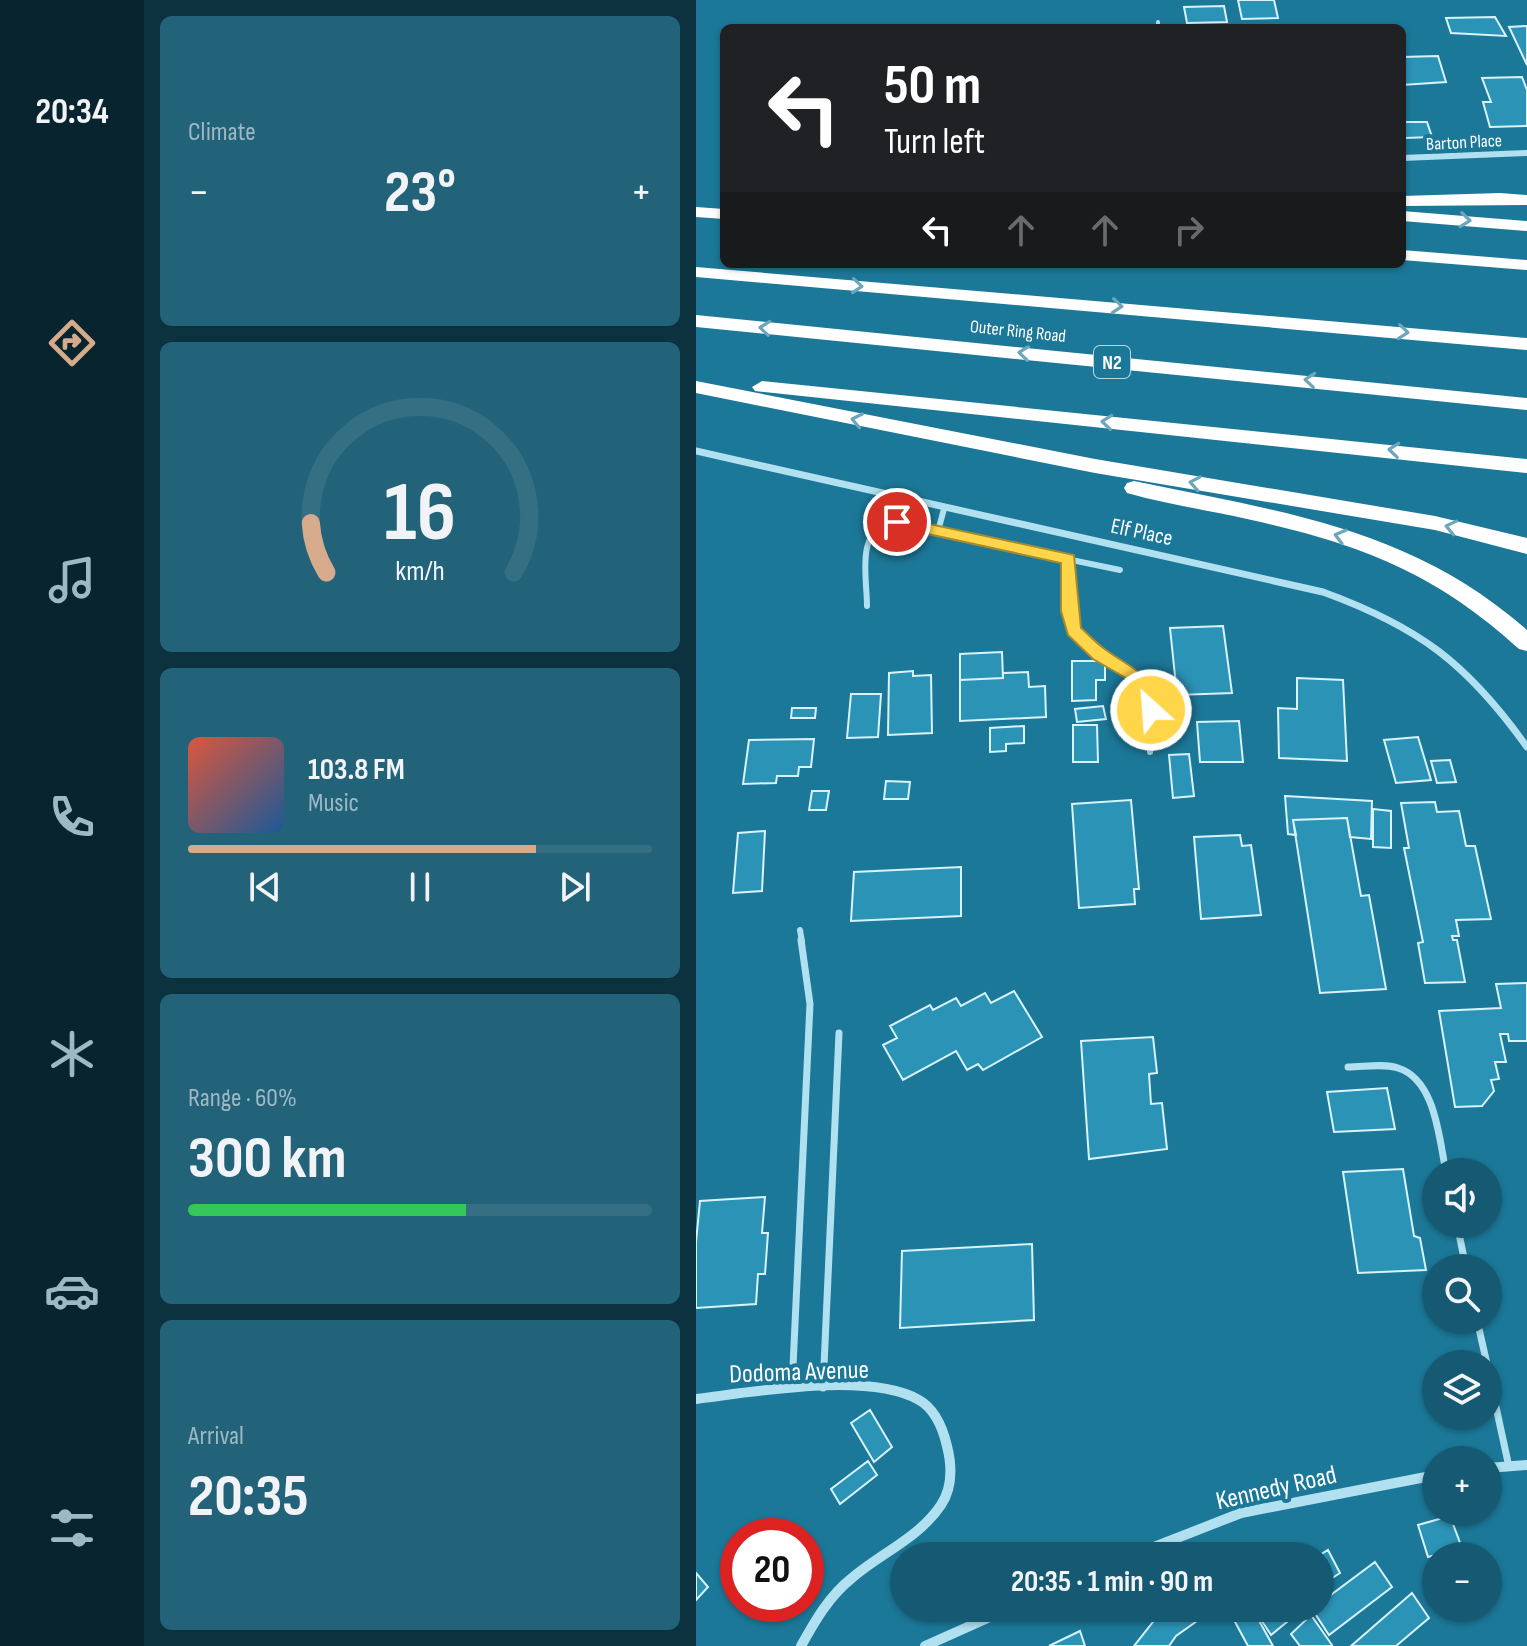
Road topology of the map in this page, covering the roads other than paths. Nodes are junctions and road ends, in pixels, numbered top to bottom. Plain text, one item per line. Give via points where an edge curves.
1 (1527, 153) edge
2 (1406, 158) edge
3 (696, 199) edge
4 (720, 200) edge
5 (1527, 200) edge
6 (1406, 201) edge
7 (696, 212) edge
8 (720, 214) edge
9 (1406, 216) edge
10 (1527, 226) edge
11 (1406, 255) edge
12 (1527, 265) edge
13 (696, 272) edge
14 (696, 321) edge
15 (1527, 344) edge
16 (696, 380) edge
17 (696, 387) edge
18 (1527, 404) edge
19 (894, 428) junction
20 (696, 451) edge
21 (1527, 466) edge
22 (944, 509) junction
23 (938, 531) junction
24 (1527, 546) edge
25 (1068, 559) junction
26 (1120, 570) dead end
27 (867, 606) dead end
28 (1527, 643) edge
29 (1527, 747) edge
30 (1150, 752) dead end
31 (800, 930) dead end
32 (839, 1033) dead end
33 (1348, 1067) dead end
34 (1443, 1158) edge
35 (792, 1388) junction
36 (823, 1388) junction
37 (696, 1399) edge
38 (1501, 1430) edge
39 (1527, 1465) edge
40 (1502, 1467) edge
41 (1509, 1467) junction
42 (1422, 1478) edge
43 (1167, 1542) edge
44 (979, 1622) edge
45 (801, 1646) edge
46 (925, 1646) edge

1 - 2 street, Barton Place
3 - 4 highway
5 - 6 highway
7 - 8 highway
9 -> 10 highway
11 - 12 highway
13 -> 15 highway, Outer Ring Road
18 -> 14 highway, Outer Ring Road / N2
21 -> 16 highway
19 -> 17 highway
24 -> 19 highway via 1435,523
28 -> 19 highway via 1433,573 1351,539 929,441
20 - 22 street, Elf Place
22 - 23 lane
22 - 29 street, Elf Place via 1276,579 1369,610 1404,626 1483,688
23 - 25 lane
23 - 27 lane via 897,522 871,532
25 - 26 lane
25 - 30 lane via 1074,631 1137,677 1151,710
31 - 35 lane via 810,1004
32 - 36 lane
33 - 34 lane via 1400,1068 1419,1083 1431,1102
35 - 36 street, Dodoma Avenue
35 - 37 street, Dodoma Avenue
36 - 45 street, Dodoma Avenue via 898,1391 919,1399 944,1433 951,1482 925,1524 838,1590
38 - 41 lane
39 - 41 street
40 - 41 street
42 - 43 street, Kennedy Road via 1241,1513
44 - 46 street

